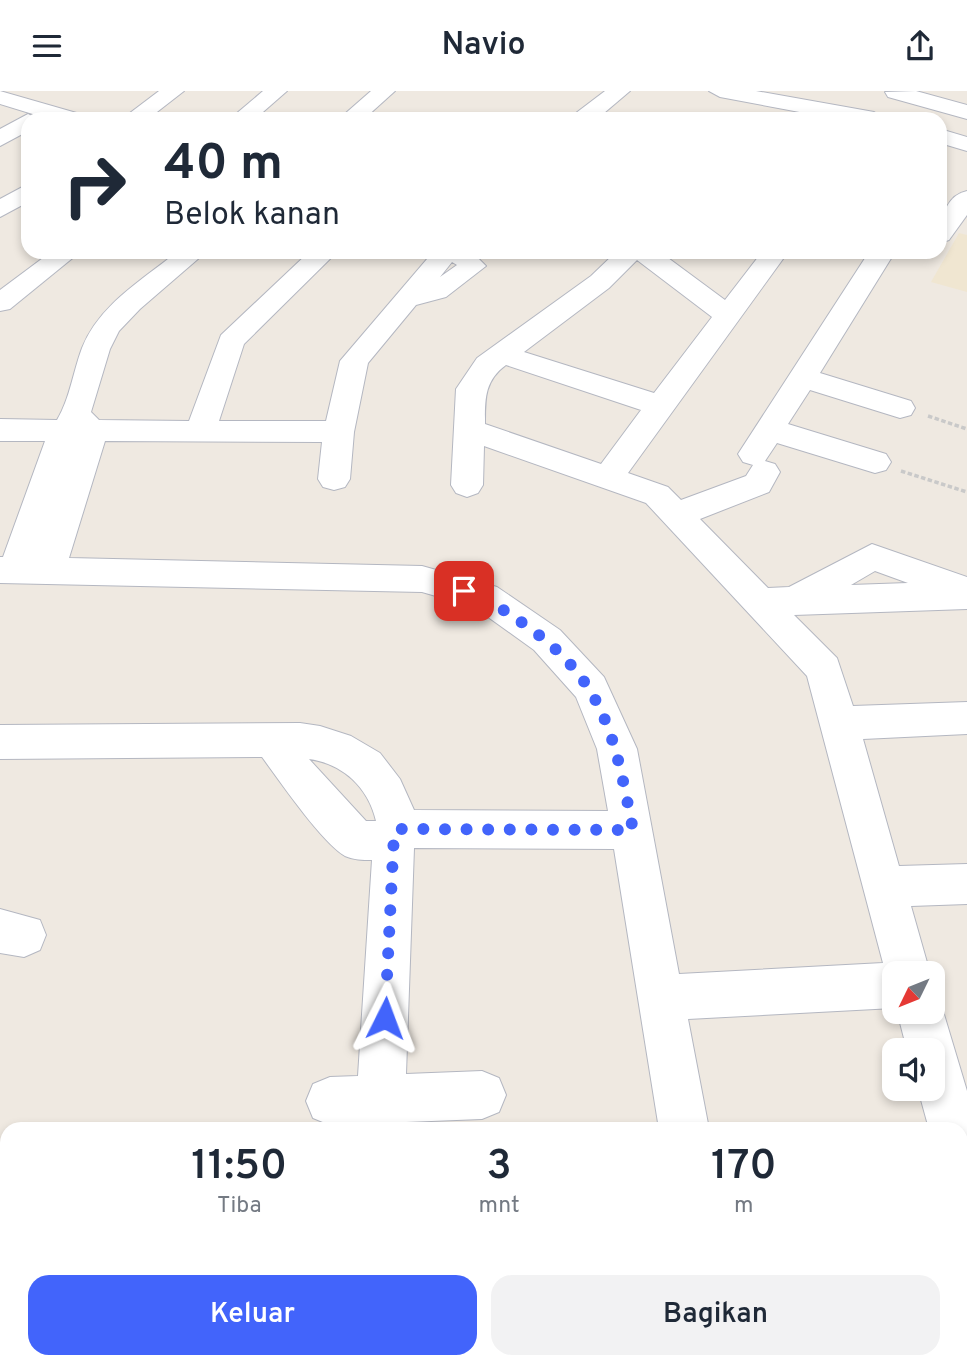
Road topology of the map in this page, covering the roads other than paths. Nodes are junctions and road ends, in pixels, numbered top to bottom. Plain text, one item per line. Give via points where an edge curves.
1 (173, 91) edge
2 (276, 91) edge
3 (384, 91) edge
4 (619, 91) edge
5 (897, 91) edge
6 (730, 94) edge
7 (0, 97) edge
8 (64, 97) dead end
9 (802, 105) junction
10 (26, 112) edge
11 (42, 112) edge
12 (143, 112) edge
13 (250, 112) edge
14 (358, 112) edge
15 (592, 112) edge
16 (713, 112) edge
17 (793, 112) edge
18 (872, 112) edge
19 (967, 112) edge
20 (21, 125) edge
21 (947, 138) edge
22 (0, 139) edge
23 (967, 143) edge
24 (21, 196) edge
25 (967, 198) edge
26 (0, 210) edge
27 (947, 225) edge
28 (58, 259) edge
29 (185, 259) edge
30 (317, 259) edge
31 (444, 259) edge
32 (624, 259) edge
33 (652, 259) edge
34 (770, 259) edge
35 (878, 259) edge
36 (0, 303) edge
37 (728, 315) junction
38 (501, 354) junction
39 (802, 377) junction
40 (661, 406) junction
41 (900, 408) road end
42 (78, 427) junction
43 (0, 430) edge
44 (470, 430) junction
45 (200, 432) junction
46 (339, 432) junction
47 (763, 452) junction
48 (875, 463) road end
49 (607, 478) junction
50 (334, 479) dead end
51 (467, 485) dead end
52 (676, 515) junction
53 (21, 570) edge
54 (967, 593) edge
55 (776, 601) junction
56 (967, 718) edge
57 (839, 723) junction
58 (273, 741) junction
59 (0, 742) edge
60 (633, 830) junction
61 (396, 832) junction
62 (967, 884) edge
63 (884, 887) junction
64 (905, 961) edge
65 (882, 986) edge
66 (659, 999) junction
67 (945, 1085) edge
68 (482, 1095) dead end
69 (381, 1097) junction
70 (330, 1101) dead end
71 (956, 1111) edge
72 (683, 1122) edge

1 - 12 street
2 - 13 street
3 - 14 street
4 - 15 street
5 - 18 street
5 - 19 street
6 - 9 street
6 - 16 street
7 - 10 street
8 - 11 street
9 - 17 street
9 - 18 street
20 - 22 street
21 - 23 street
24 - 26 street
25 - 27 street
28 - 36 street
29 - 42 street via 126,309 101,338
30 - 45 street via 231,341
31 - 46 street via 354,361
32 - 38 street via 600,282
33 - 37 street
34 - 37 street
35 - 39 street
37 - 40 street
38 - 40 street
38 - 44 street via 471,389
39 - 41 street
39 - 47 street
40 - 49 street
42 - 43 street
42 - 45 street
42 - 53 street
44 - 49 street
44 - 51 street
45 - 46 street
46 - 50 street
47 - 48 street
47 - 52 street via 758,484
49 - 52 street via 657,495
52 - 55 street
53 - 60 street via 422,579 485,597 547,640 591,688 617,749
54 - 55 street
55 - 57 street via 824,669
56 - 57 street
57 - 63 street
58 - 59 street
58 - 61 street via 311,792 357,841 377,840
58 - 61 street via 324,743 345,750 372,769 394,808
60 - 61 street
60 - 66 street
61 - 69 street
62 - 63 street
63 - 64 street
65 - 66 street
66 - 72 street
67 - 71 street
68 - 69 street
69 - 70 street

